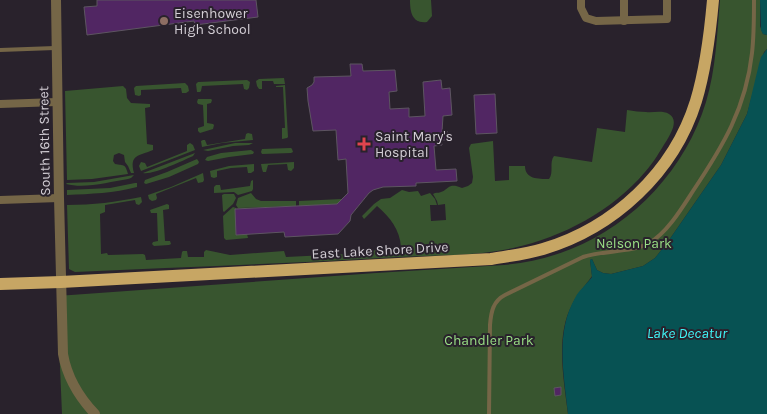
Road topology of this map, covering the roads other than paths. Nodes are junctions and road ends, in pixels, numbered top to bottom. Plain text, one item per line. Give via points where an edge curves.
1 (56, 0) edge
2 (581, 0) edge
3 (624, 0) edge
4 (667, 0) edge
5 (712, 0) edge
6 (754, 0) edge
7 (624, 21) junction
8 (56, 48) junction
9 (0, 50) edge
10 (57, 102) junction
11 (0, 104) edge
12 (58, 198) junction
13 (0, 200) edge
14 (61, 282) junction
15 (0, 284) edge
16 (95, 414) edge
17 (489, 414) edge

1 - 8 street, South 16th Street
2 - 7 street via 586,18
3 - 7 street
4 - 7 street via 667,19
5 - 14 main road, East Lake Shore Drive via 701,85 672,153 638,194 617,212 567,240 517,255 491,258
6 - 17 lane via 753,51 733,125 714,161 662,233 647,244 583,256 497,302 490,325
8 - 9 lane
8 - 10 street, South 16th Street
10 - 11 street
10 - 12 street, South 16th Street
12 - 13 street
12 - 14 street, South 16th Street
14 - 15 main road, East Lake Shore Drive
14 - 16 street, South 16th Street via 65,363 72,382

